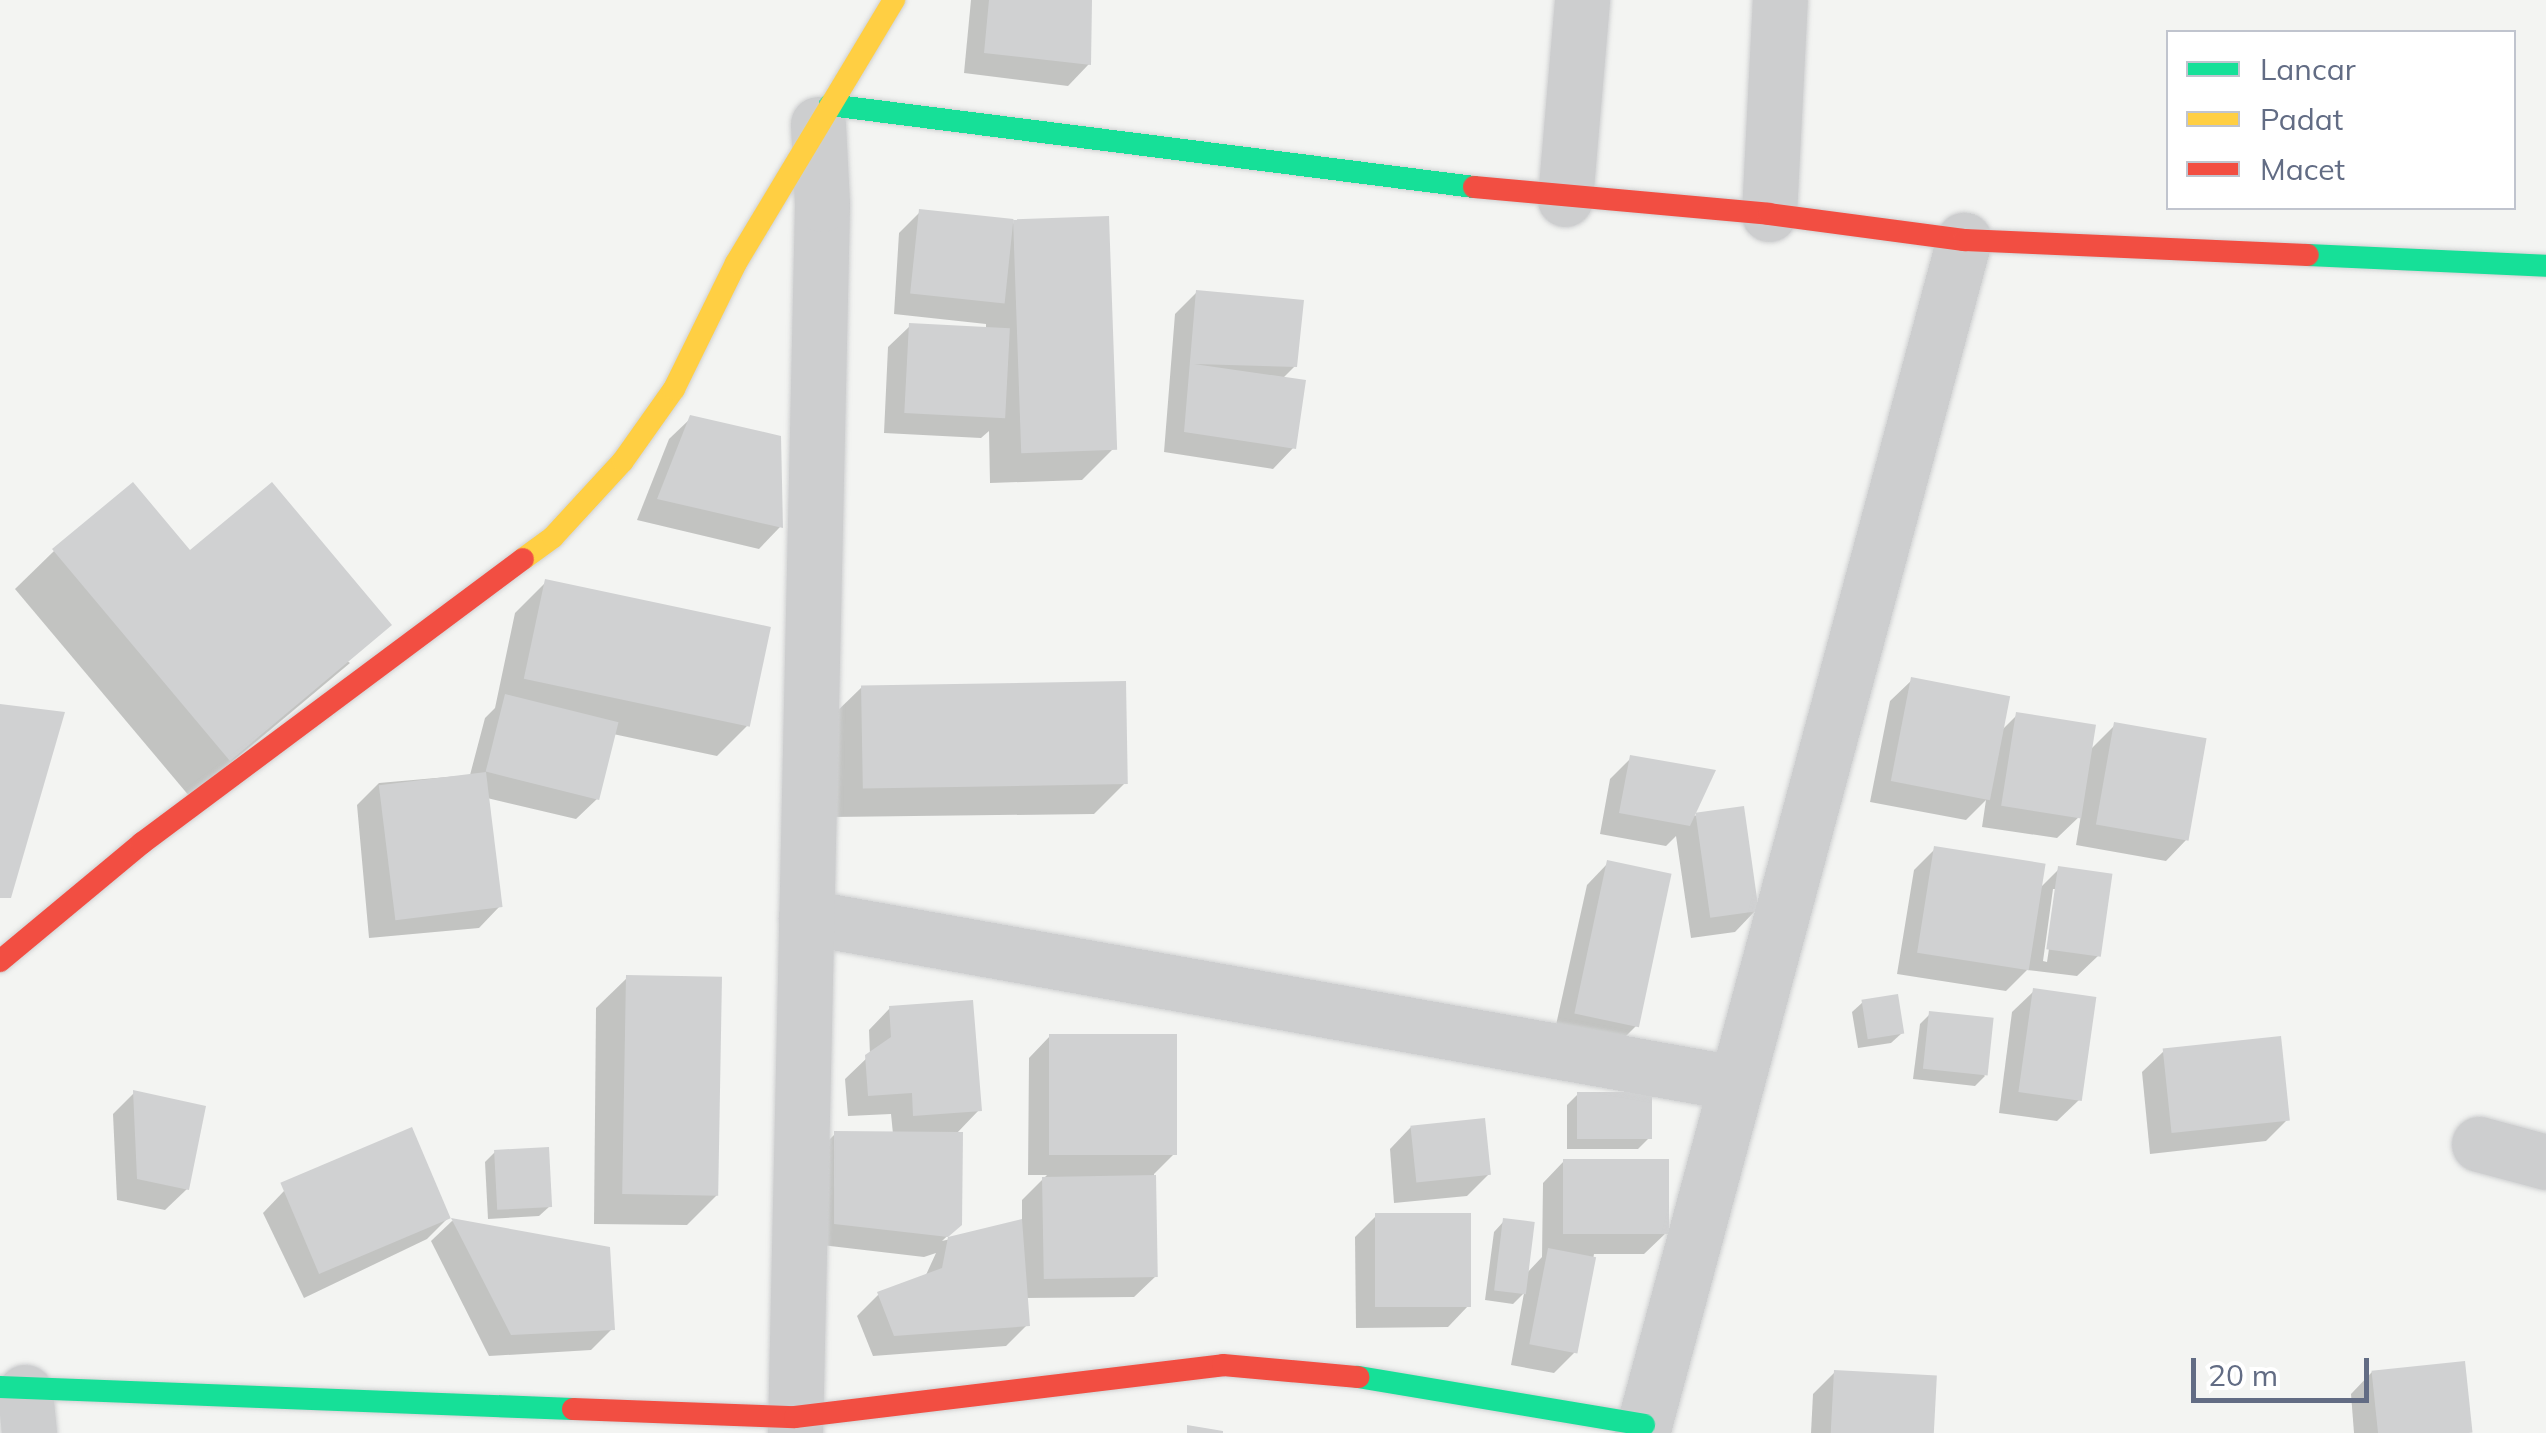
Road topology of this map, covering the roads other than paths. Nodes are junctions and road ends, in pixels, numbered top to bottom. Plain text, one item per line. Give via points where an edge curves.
1 (894, 0) edge
2 (1582, 0) edge
3 (1780, 0) edge
4 (824, 115) junction
5 (1565, 199) junction
6 (1769, 214) junction
7 (1964, 240) junction
8 (2546, 266) edge
9 (806, 917) junction
10 (0, 960) edge
11 (1734, 1083) junction
12 (2480, 1144) dead end
13 (2546, 1162) edge
14 (18, 1404) edge
15 (795, 1425) edge
16 (1643, 1429) edge

1 - 4 street
2 - 5 street
3 - 6 street
4 - 5 street
4 - 9 street
4 - 10 street via 736,263 674,388 623,461 553,537 142,842
5 - 6 street
6 - 7 street
7 - 8 street
7 - 11 street
9 - 11 street
9 - 15 street
11 - 16 street
12 - 13 street
14 - 15 street
15 - 16 street via 1223,1364 1360,1376

